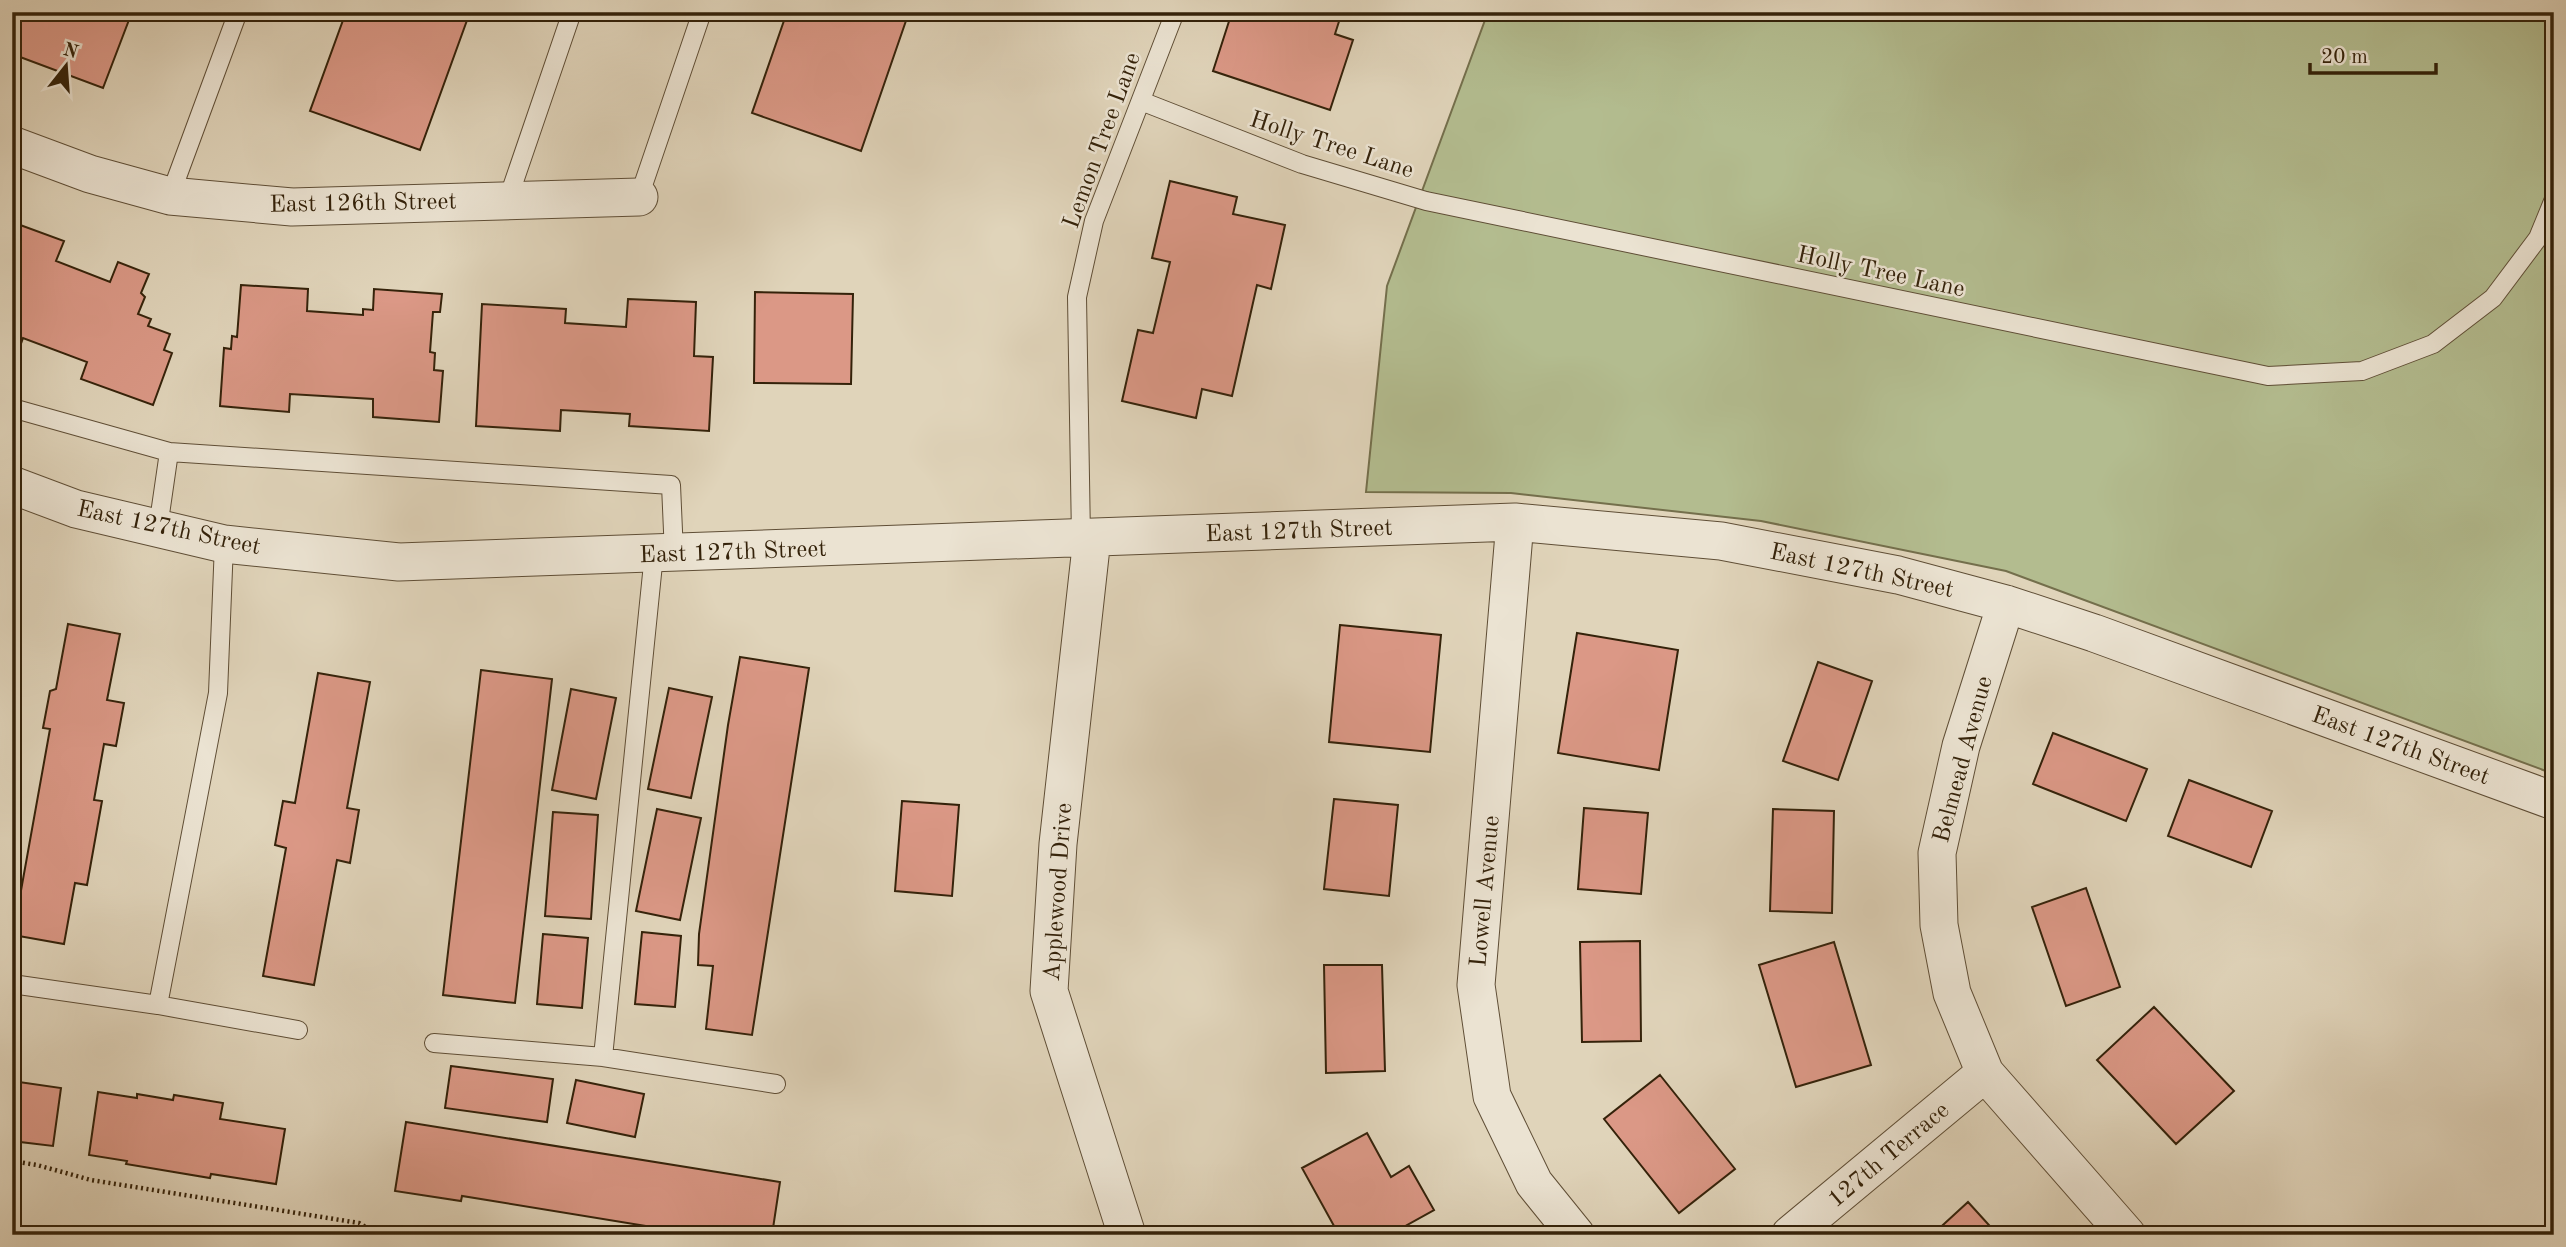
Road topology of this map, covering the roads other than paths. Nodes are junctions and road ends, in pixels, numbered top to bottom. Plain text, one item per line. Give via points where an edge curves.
1 (237, 12) edge
2 (572, 12) edge
3 (702, 12) edge
4 (1175, 12) edge
5 (1141, 101) junction
6 (12, 145) edge
7 (170, 196) junction
8 (639, 197) joint
9 (508, 199) junction
10 (2554, 199) edge
11 (12, 408) edge
12 (169, 452) junction
13 (12, 485) edge
14 (1515, 522) junction
15 (158, 528) junction
16 (1086, 538) junction
17 (224, 544) junction
18 (664, 554) junction
19 (2006, 604) junction
20 (2554, 801) edge
21 (12, 984) edge
22 (158, 1005) junction
23 (298, 1030) dead end
24 (434, 1043) dead end
25 (603, 1056) junction
26 (1985, 1073) junction
27 (776, 1084) dead end
28 (1127, 1235) edge
29 (1576, 1235) edge
30 (1790, 1235) edge
31 (2127, 1235) edge

1 - 7 lane
2 - 9 lane
3 - 8 lane
4 - 5 lane, Lemon Tree Lane
5 - 10 lane, Holly Tree Lane via 1302,164 1426,201 2269,376 2362,371 2433,344 2493,298 2538,238
5 - 16 lane, Lemon Tree Lane via 1094,221 1077,297
6 - 7 street, East 126th Street via 90,174
7 - 9 street, East 126th Street via 292,207
8 - 9 street, East 126th Street
11 - 12 lane
12 - 15 lane
12 - 18 lane via 671,485
13 - 15 street, East 127th Street via 76,509
14 - 16 street, East 127th Street
14 - 19 street, East 127th Street via 1721,541 1898,575
14 - 29 street, Lowell Avenue via 1476,985 1492,1096 1534,1183
15 - 17 street, East 127th Street
16 - 18 street, East 127th Street
16 - 28 street, Applewood Drive via 1049,991
17 - 18 street, East 127th Street via 399,562
17 - 22 lane via 218,693
18 - 25 lane
19 - 20 street, East 127th Street
19 - 26 street, Belmead Avenue via 1961,746 1937,853 1939,925 1952,993
21 - 22 lane
22 - 23 lane
24 - 25 lane
25 - 27 lane
26 - 30 street, 127th Terrace
26 - 31 street, Belmead Avenue

